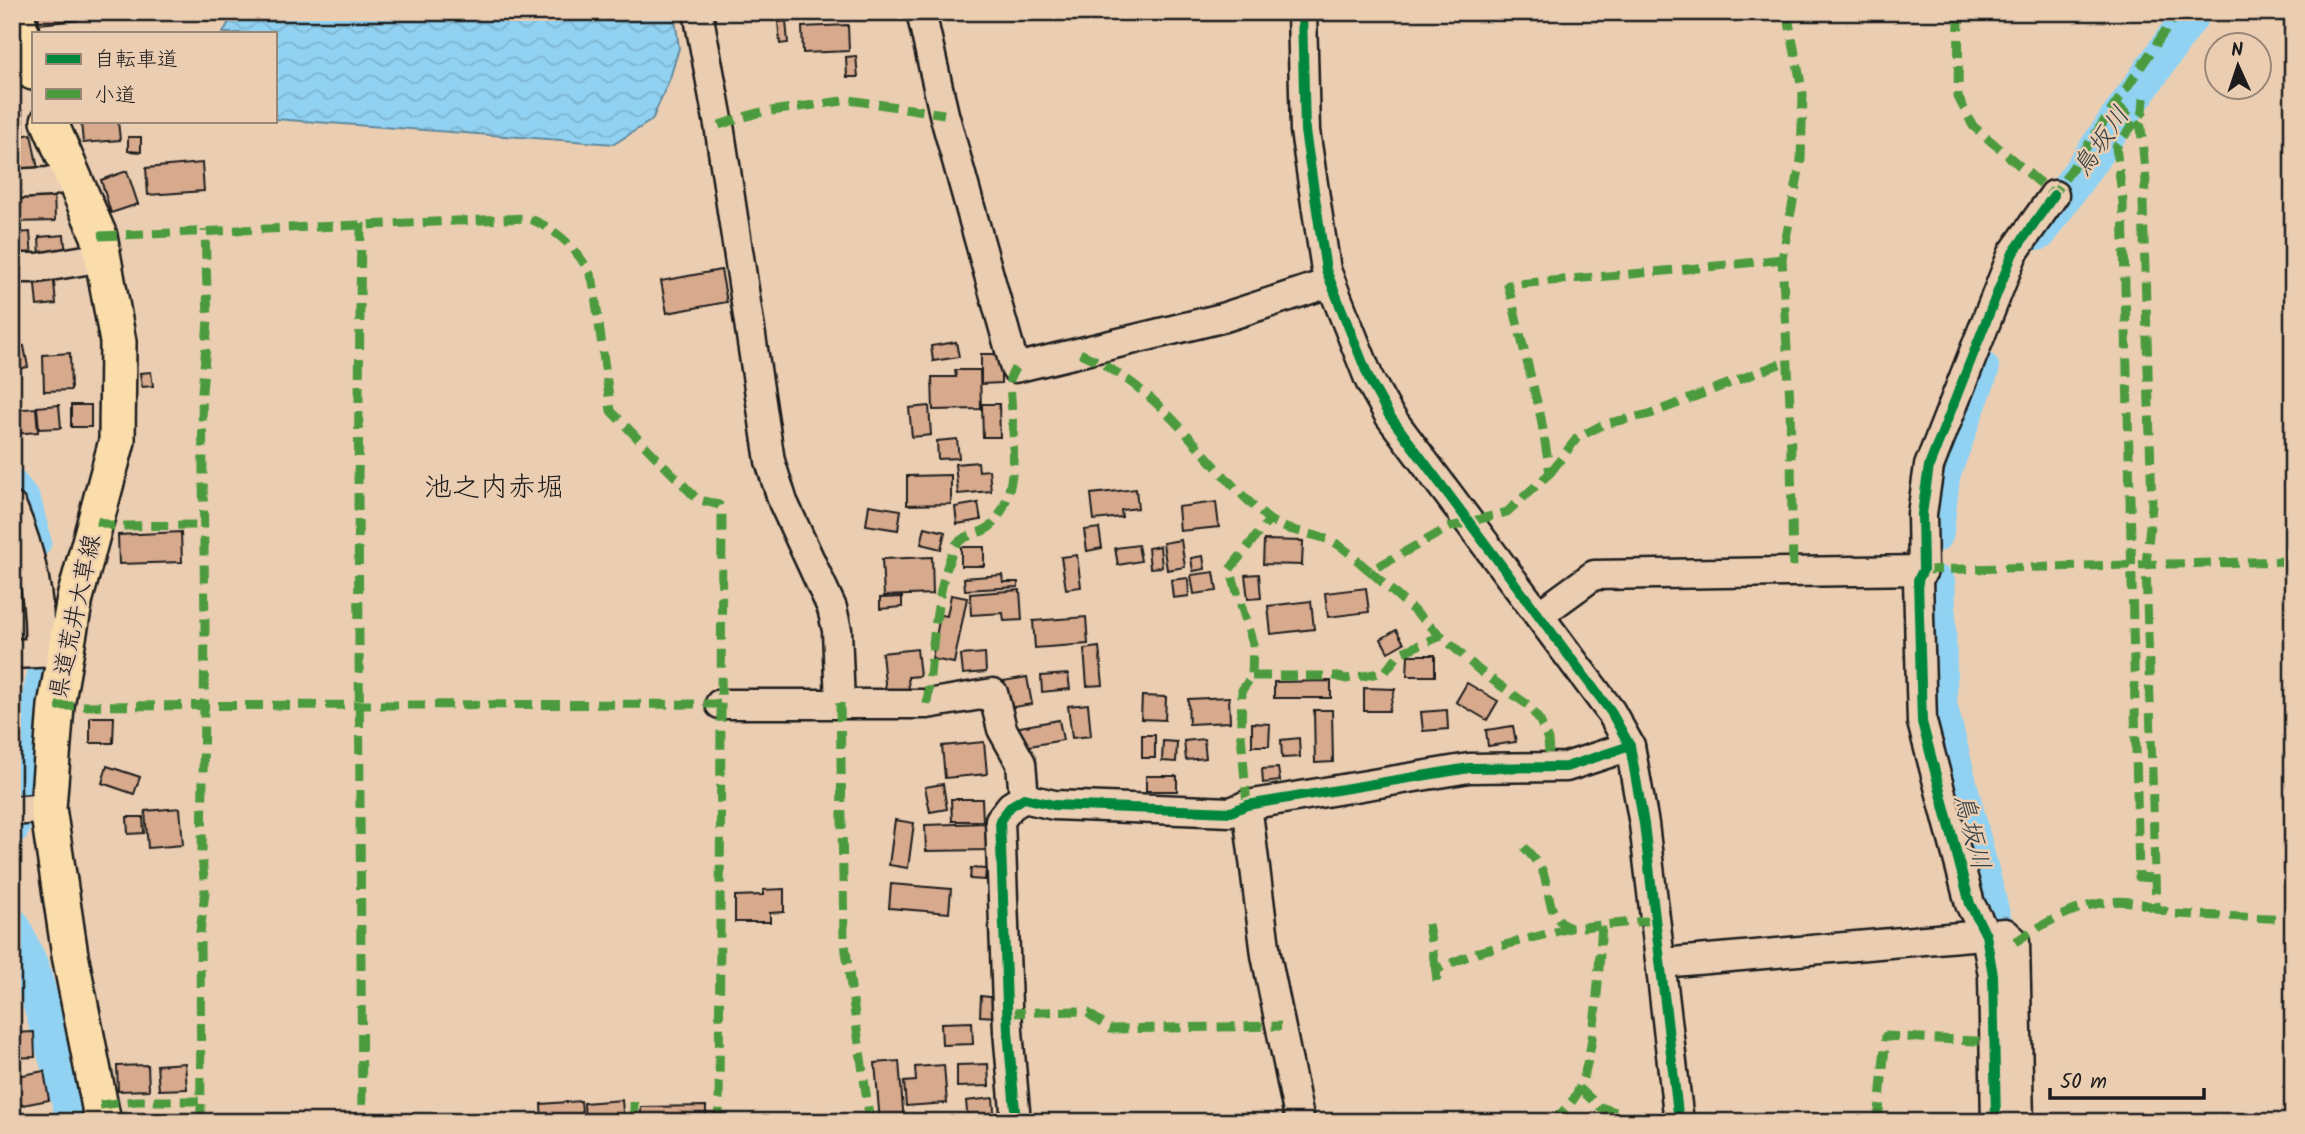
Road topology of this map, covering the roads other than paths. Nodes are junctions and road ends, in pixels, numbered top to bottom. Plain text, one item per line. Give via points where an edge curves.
1 (15, 12) edge
2 (698, 12) edge
3 (921, 12) edge
4 (1302, 12) edge
5 (32, 69) edge
6 (50, 122) edge
7 (72, 175) junction
8 (12, 184) edge
9 (2054, 195) dead end
10 (103, 257) junction
11 (12, 268) edge
12 (1329, 283) junction
13 (12, 507) edge
14 (1923, 569) junction
15 (1539, 615) junction
16 (39, 653) edge
17 (839, 703) junction
18 (720, 704) dead end
19 (1630, 746) junction
20 (1024, 798) junction
21 (1247, 805) junction
22 (48, 808) junction
23 (12, 811) edge
24 (1993, 934) junction
25 (1662, 963) junction
26 (103, 1122) edge
27 (1016, 1122) edge
28 (1300, 1122) edge
29 (1679, 1122) edge
30 (1996, 1122) edge
31 (2019, 1122) edge

1 - 5 main road
2 - 17 street via 770,461 783,502 832,608
3 - 12 street via 944,114 1015,368 1222,318
4 - 12 street via 1305,131
6 - 7 main road, 県道荒井大草線
7 - 8 street via 49,183
7 - 10 main road, 県道荒井大草線 via 99,236
9 - 14 street via 2013,253 1929,466 1922,514
10 - 11 street
10 - 16 main road, 県道荒井大草線 via 118,342 117,441 75,598
12 - 15 street via 1389,415
13 - 16 street via 41,618
14 - 15 street via 1594,575
14 - 24 street via 1918,580 1922,722 1970,904
15 - 19 street via 1611,712
16 - 22 main road, 県道荒井大草線 via 50,765
17 - 18 street
17 - 20 street via 927,704 993,693 1002,729 1021,763
19 - 21 street via 1566,768 1469,768
19 - 25 street
20 - 21 street via 1054,805 1160,811 1231,812
20 - 27 street via 1000,820 1007,1031
21 - 28 street via 1266,955
22 - 23 street
22 - 26 main road, 県道荒井大草線 via 70,955
24 - 25 street
24 - 30 street
24 - 31 street via 2015,942
25 - 29 street

